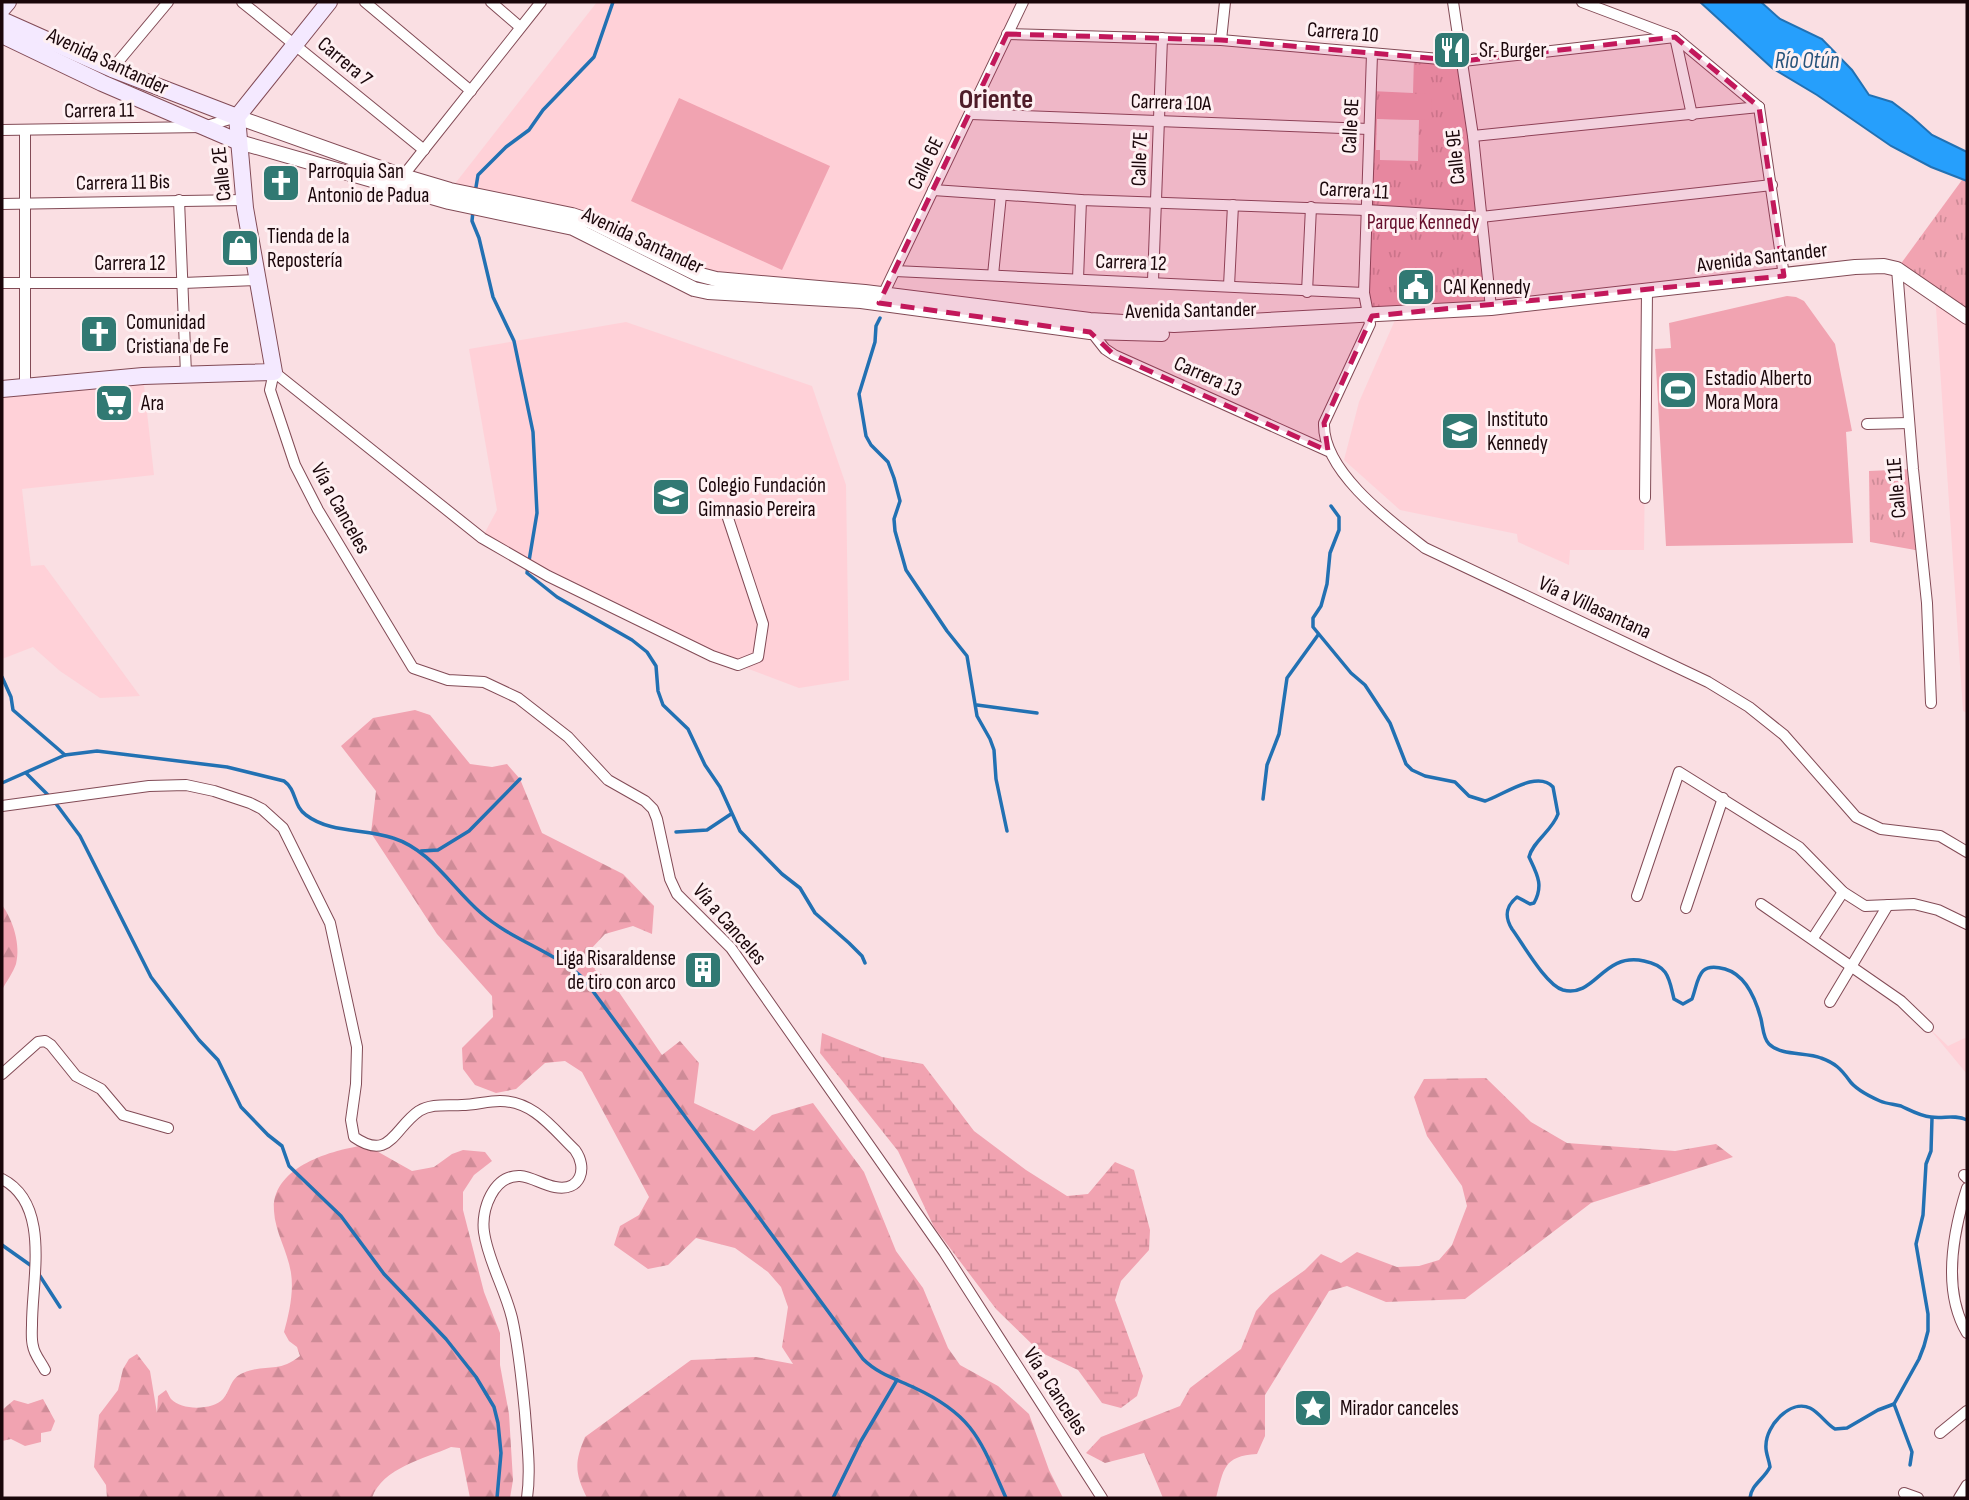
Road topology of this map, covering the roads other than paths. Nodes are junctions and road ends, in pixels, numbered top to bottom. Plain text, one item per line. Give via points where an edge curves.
1 (8, 2) edge
2 (168, 2) edge
3 (242, 2) edge
4 (329, 2) edge
5 (365, 2) edge
6 (491, 2) edge
7 (541, 2) edge
8 (1023, 2) edge
9 (1225, 2) edge
10 (1453, 2) edge
11 (1582, 2) edge
12 (2, 9) edge
13 (2, 20) edge
14 (520, 27) junction
15 (1007, 34) junction
16 (2, 35) edge
17 (1675, 37) junction
18 (1162, 38) junction
19 (1221, 40) junction
20 (295, 43) junction
21 (1372, 54) junction
22 (1463, 61) junction
23 (113, 69) junction
24 (471, 91) junction
25 (1759, 107) junction
26 (971, 114) junction
27 (1692, 115) junction
28 (237, 117) junction
29 (1160, 121) junction
30 (203, 127) junction
31 (1369, 129) junction
32 (2, 130) edge
33 (25, 130) junction
34 (1473, 136) junction
35 (239, 142) junction
36 (424, 150) junction
37 (403, 176) junction
38 (1772, 185) junction
39 (933, 190) junction
40 (1001, 195) junction
41 (244, 200) junction
42 (1081, 200) junction
43 (179, 201) junction
44 (1157, 202) junction
45 (24, 203) junction
46 (2, 204) edge
47 (1233, 205) junction
48 (1311, 207) junction
49 (1366, 209) junction
50 (1481, 217) junction
51 (1897, 269) junction
52 (895, 271) junction
53 (993, 275) junction
54 (1784, 276) junction
55 (1078, 279) junction
56 (258, 280) junction
57 (1153, 281) junction
58 (24, 282) junction
59 (2, 283) edge
60 (183, 283) junction
61 (1229, 286) junction
62 (1647, 290) junction
63 (1307, 292) junction
64 (1364, 293) junction
65 (881, 298) junction
66 (1491, 308) junction
67 (1967, 317) edge
68 (1369, 320) junction
69 (1090, 326) junction
70 (274, 372) junction
71 (186, 374) junction
72 (25, 387) junction
73 (2, 389) edge
74 (1909, 423) junction
75 (1867, 424) dead end
76 (1328, 451) junction
77 (1645, 498) dead end
78 (725, 509) dead end
79 (1931, 703) dead end
80 (1723, 798) junction
81 (2, 806) edge
82 (1967, 852) edge
83 (1843, 892) junction
84 (1637, 897) dead end
85 (1761, 904) dead end
86 (1888, 905) junction
87 (1686, 908) dead end
88 (1967, 924) edge
89 (1813, 938) junction
90 (1850, 965) junction
91 (1830, 1002) dead end
92 (1928, 1027) dead end
93 (2, 1074) edge
94 (168, 1128) dead end
95 (2, 1179) edge
96 (1967, 1188) edge
97 (1967, 1333) edge
98 (45, 1370) dead end
99 (1967, 1411) edge
100 (1940, 1433) dead end
101 (1967, 1485) edge
102 (1904, 1493) dead end
103 (527, 1498) edge
104 (1102, 1498) edge
105 (1918, 1498) edge
106 (1959, 1498) edge

1 - 12 main road
2 - 23 street
3 - 20 street, Carrera 7
4 - 20 main road, Calle 2E
5 - 24 street
6 - 14 street
7 - 14 street
8 - 15 street, Calle 6E
9 - 19 street
10 - 22 street, Calle 9E
11 - 17 street
13 - 23 main road, Avenida Santander
14 - 24 street
15 - 18 street, Carrera 10
15 - 26 street, Calle 6E
16 - 30 main road, Avenida Santander
17 - 22 street, Carrera 10
17 - 25 street
17 - 27 street
18 - 19 street, Carrera 10
18 - 29 street, Calle 7E
19 - 21 street, Carrera 10
20 - 28 main road, Calle 2E
20 - 36 street, Carrera 7
21 - 22 street, Carrera 10
21 - 31 street, Calle 8E
22 - 34 street, Calle 9E
23 - 28 main road, Avenida Santander
24 - 36 street
25 - 27 street
25 - 38 street
26 - 29 street, Carrera 10A
26 - 39 street, Calle 6E
27 - 34 street
28 - 30 street, Carrera 11
28 - 35 main road, Calle 2E
28 - 37 street, Avenida Santander
29 - 31 street, Carrera 10A
29 - 44 street, Calle 7E
30 - 33 street, Carrera 11
30 - 35 main road, Avenida Santander
31 - 49 street, Calle 8E
32 - 33 street, Carrera 11
33 - 45 street
34 - 50 street, Calle 9E
35 - 41 main road, Calle 2E
35 - 65 street, Avenida Santander via 449,202 573,229 694,289
36 - 37 street
37 - 65 street, Avenida Santander via 572,215 716,279
38 - 50 street, Carrera 11
38 - 54 street
39 - 40 street, Carrera 11
39 - 52 street, Calle 6E
40 - 42 street, Carrera 11
40 - 53 street
41 - 43 street, Carrera 11 Bis
41 - 56 main road, Calle 2E
42 - 44 street, Carrera 11
42 - 55 street
43 - 45 street, Carrera 11 Bis
43 - 60 street
44 - 47 street, Carrera 11
44 - 57 street, Calle 7E
45 - 46 street, Carrera 11 Bis
45 - 58 street
47 - 48 street, Carrera 11
47 - 61 street
48 - 49 street, Carrera 11
48 - 63 street
49 - 50 street, Carrera 11
49 - 64 street, Calle 8E
50 - 66 street, Calle 9E
51 - 54 street, Avenida Santander via 1855,267
51 - 67 street
51 - 74 street, Calle 11E
52 - 53 street, Carrera 12
52 - 65 street, Calle 6E
53 - 55 street, Carrera 12
54 - 62 street, Avenida Santander
55 - 57 street, Carrera 12
56 - 60 street, Carrera 12
56 - 70 main road, Calle 2E
57 - 61 street, Carrera 12
58 - 59 street, Carrera 12
58 - 60 street, Carrera 12
58 - 72 street
60 - 71 street
61 - 63 street, Carrera 12
62 - 66 street, Avenida Santander
62 - 77 street
63 - 64 street, Carrera 12
64 - 68 street, Calle 8E
65 - 69 street, Avenida Santander
66 - 68 street, Avenida Santander
68 - 69 street, Avenida Santander via 1174,334
68 - 76 street via 1324,423
69 - 76 street, Carrera 13 via 1114,355
70 - 71 main road
70 - 78 street via 482,538 548,576 738,666 758,657 763,624
70 - 104 street, Vía a Canceles via 270,390 295,465 413,668 448,680 484,682 518,698 568,737 608,780 653,808 677,894 731,948 944,1252
71 - 72 main road
72 - 73 main road
74 - 75 street
74 - 79 street, Calle 11E via 1927,603
76 - 82 street, Vía a Villasantana via 1384,517 1425,548 1708,682 1749,706 1784,735 1856,817 1881,829 1940,836
80 - 83 street via 1799,847
80 - 84 street via 1679,772
80 - 87 street
81 - 103 street via 186,785 262,809 283,828 330,923 357,1047 351,1121 354,1137 366,1145 381,1146 396,1138 420,1110 498,1101 535,1111 575,1150 583,1169 576,1184 557,1188 515,1176 493,1191 483,1214 485,1240 512,1317 522,1379 530,1479
83 - 86 street via 1865,906
83 - 89 street
85 - 89 street
86 - 88 street via 1914,904
86 - 90 street
89 - 90 street
90 - 91 street
90 - 92 street via 1901,1001
93 - 94 street via 45,1041 76,1076 101,1089 123,1115
95 - 98 street via 15,1186 33,1223 33,1346
96 - 97 street via 1952,1271 1957,1307
99 - 100 street
101 - 106 street
102 - 105 street

